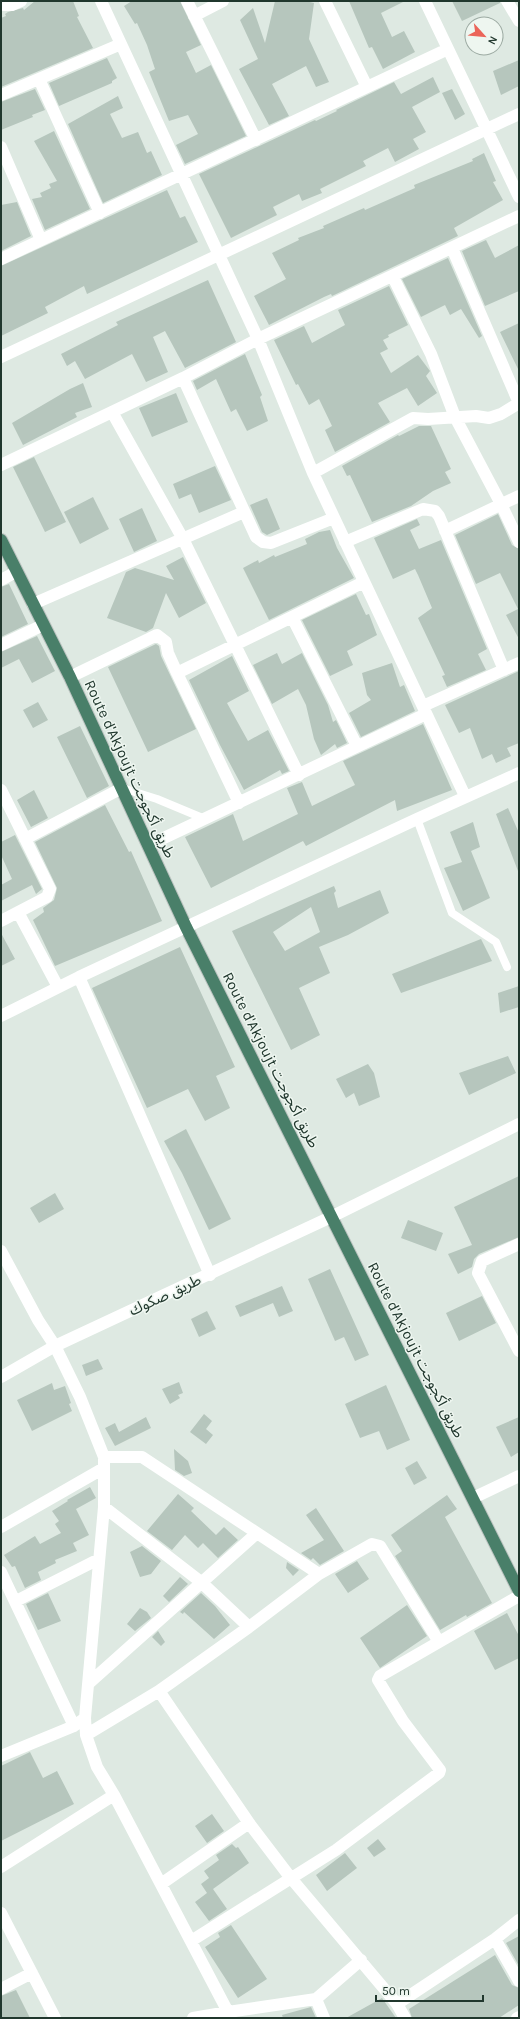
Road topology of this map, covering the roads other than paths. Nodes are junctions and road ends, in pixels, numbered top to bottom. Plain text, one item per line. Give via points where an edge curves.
1 (21, 1) edge
2 (187, 1) edge
3 (222, 1) edge
4 (325, 1) edge
5 (425, 1) edge
6 (507, 1) edge
7 (105, 2) edge
8 (2, 4) edge
9 (194, 16) junction
10 (519, 22) edge
11 (121, 44) junction
12 (448, 49) junction
13 (39, 79) junction
14 (367, 87) junction
15 (1, 95) edge
16 (519, 114) edge
17 (487, 130) junction
18 (256, 140) junction
19 (1, 147) edge
20 (181, 175) junction
21 (519, 197) edge
22 (100, 213) junction
23 (519, 216) edge
24 (41, 240) junction
25 (452, 248) junction
26 (220, 255) junction
27 (1, 259) edge
28 (393, 276) junction
29 (258, 339) junction
30 (1, 357) edge
31 (183, 378) junction
32 (519, 403) edge
33 (112, 412) junction
34 (455, 417) junction
35 (1, 465) edge
36 (312, 473) junction
37 (519, 496) edge
38 (501, 504) junction
39 (244, 512) junction
40 (334, 518) junction
41 (445, 531) junction
42 (183, 539) junction
43 (1, 540) edge
44 (345, 542) junction
45 (519, 542) edge
46 (16, 572) junction
47 (1, 580) edge
48 (364, 582) junction
49 (33, 604) junction
50 (292, 617) junction
51 (43, 625) junction
52 (1, 645) edge
53 (234, 645) junction
54 (519, 663) edge
55 (504, 670) junction
56 (177, 673) junction
57 (70, 677) junction
58 (424, 710) junction
59 (357, 746) junction
60 (519, 773) edge
61 (299, 775) junction
62 (122, 788) junction
63 (1, 790) edge
64 (465, 796) junction
65 (239, 803) junction
66 (206, 819) junction
67 (416, 819) junction
68 (25, 839) junction
69 (149, 845) junction
70 (18, 912) junction
71 (2, 919) edge
72 (186, 927) junction
73 (507, 966) dead end
74 (79, 977) junction
75 (58, 987) junction
76 (1, 1016) edge
77 (519, 1124) edge
78 (331, 1217) junction
79 (519, 1244) edge
80 (1, 1251) edge
81 (210, 1274) junction
82 (55, 1346) junction
83 (519, 1351) edge
84 (1, 1377) edge
85 (104, 1463) junction
86 (519, 1476) edge
87 (473, 1498) junction
88 (104, 1507) junction
89 (1, 1527) edge
90 (257, 1533) junction
91 (99, 1559) junction
92 (1, 1572) edge
93 (319, 1574) junction
94 (201, 1582) junction
95 (519, 1591) edge
96 (519, 1596) edge
97 (16, 1601) junction
98 (249, 1628) junction
99 (439, 1642) junction
100 (88, 1684) junction
101 (159, 1691) junction
102 (85, 1718) junction
103 (74, 1726) junction
104 (86, 1735) junction
105 (1, 1756) edge
106 (114, 1795) junction
107 (249, 1823) junction
108 (1, 1866) edge
109 (290, 1877) junction
110 (161, 1884) junction
111 (1, 1912) edge
112 (519, 1920) edge
113 (495, 1939) junction
114 (191, 1942) junction
115 (361, 1960) junction
116 (32, 1973) junction
117 (519, 1981) edge
118 (1, 1989) edge
119 (316, 1999) junction
120 (397, 2004) junction
121 (228, 2012) junction
122 (55, 2018) edge
123 (193, 2018) edge
124 (324, 2018) edge
125 (405, 2018) edge

1 - 8 street
2 - 9 street
3 - 9 street
4 - 14 street
5 - 12 street
6 - 10 street
7 - 11 street
9 - 18 street
11 - 13 street
11 - 20 street
12 - 14 street
12 - 17 street
13 - 15 street
13 - 22 street
14 - 18 street
16 - 17 street
17 - 21 street
17 - 26 street
18 - 20 street
19 - 24 street
20 - 22 street
20 - 26 street
22 - 24 street
23 - 25 street
24 - 27 street
25 - 28 street
25 - 32 street
26 - 29 street
26 - 30 street
28 - 29 street
28 - 34 street via 430,354
29 - 31 street
29 - 36 street
31 - 33 street
31 - 39 street
32 - 34 street via 490,418
33 - 35 street
33 - 42 street
34 - 36 street via 413,418
34 - 38 street
36 - 40 street
37 - 38 street
38 - 41 street
38 - 45 street
39 - 40 street via 256,537 263,542 271,543
39 - 42 street
40 - 44 street
41 - 44 street via 435,510 423,509
41 - 55 street
42 - 49 street
42 - 53 street
43 - 46 highway, Route d'Akjoujt طريق أكجوجت
44 - 48 street
46 - 47 street
46 - 49 highway, Route d'Akjoujt طريق أكجوجت
48 - 50 street
48 - 58 street
49 - 51 highway, Route d'Akjoujt طريق أكجوجت
50 - 53 street
50 - 59 street
51 - 52 street
51 - 57 highway, Route d'Akjoujt طريق أكجوجت
53 - 56 street
53 - 61 street
54 - 55 street
55 - 58 street
56 - 57 street via 166,642 157,635
56 - 65 street
57 - 62 highway, Route d'Akjoujt طريق أكجوجت
58 - 59 street
58 - 64 street
59 - 61 street
60 - 64 street
61 - 65 street
62 - 66 lane
62 - 68 street
62 - 69 highway, Route d'Akjoujt طريق أكجوجت
63 - 68 street
64 - 67 street
65 - 66 street
66 - 69 street
67 - 72 street
67 - 73 lane via 452,913 496,942
68 - 70 street via 50,892 47,897
69 - 72 highway, Route d'Akjoujt طريق أكجوجت
70 - 71 street
70 - 75 street
72 - 74 street
72 - 78 highway, Route d'Akjoujt طريق أكجوجت
74 - 75 street
74 - 81 street
75 - 76 street
77 - 78 street, طريق صكوك
78 - 81 street, طريق صكوك
78 - 87 highway, Route d'Akjoujt طريق أكجوجت
79 - 83 street via 482,1261 478,1273
80 - 82 street
81 - 82 street, طريق صكوك
82 - 84 street, طريق صكوك
82 - 85 street via 80,1398
85 - 88 street
85 - 89 street
85 - 90 street via 142,1457
86 - 87 street
87 - 95 highway, Route d'Akjoujt طريق أكجوجت
88 - 91 street
88 - 94 street
90 - 93 street
90 - 94 street
91 - 97 street
91 - 100 street
92 - 97 street
93 - 98 street
93 - 99 street via 372,1544 380,1546
94 - 98 street
94 - 100 street
96 - 99 street
97 - 103 street
98 - 101 street
99 - 109 street via 380,1676 378,1680 403,1721 440,1770 439,1774 336,1850
100 - 102 street
101 - 104 street
101 - 107 street
102 - 103 street
102 - 104 street
103 - 105 street
104 - 106 street via 97,1767
106 - 108 street
106 - 110 street
107 - 109 street
107 - 110 street
109 - 114 street
109 - 115 street
110 - 114 street
111 - 116 street
112 - 113 street
113 - 117 street
113 - 120 street
114 - 121 street
115 - 119 street
115 - 120 street
116 - 118 street
116 - 122 street
119 - 121 street
119 - 124 street
120 - 125 street
121 - 123 street

